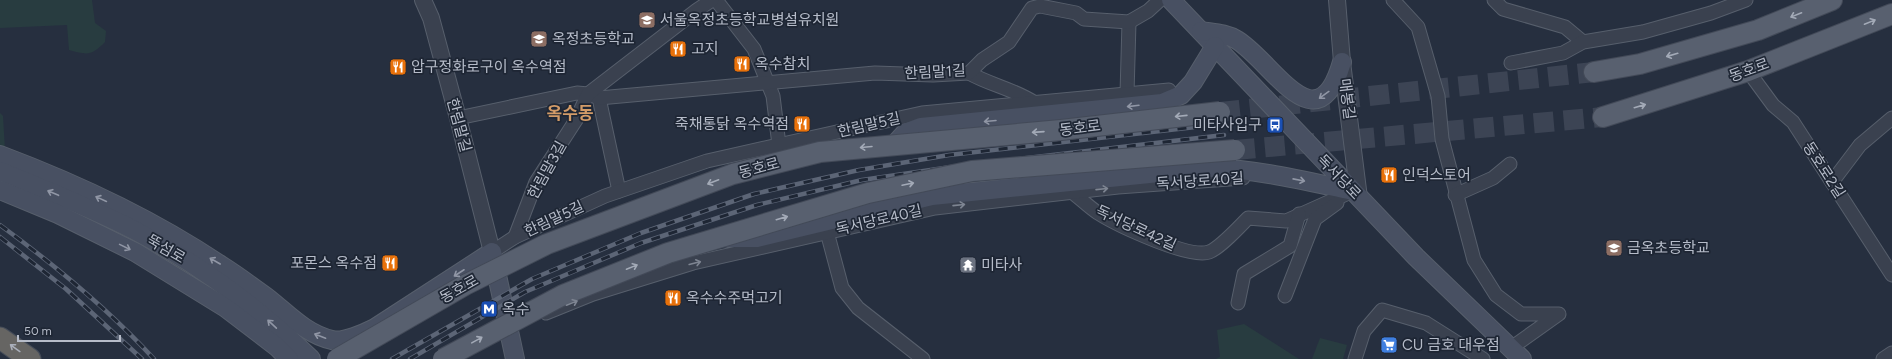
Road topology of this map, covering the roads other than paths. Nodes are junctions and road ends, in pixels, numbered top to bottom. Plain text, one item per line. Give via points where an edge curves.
1 (423, 0) edge
2 (712, 0) edge
3 (716, 0) edge
4 (1160, 0) edge
5 (1171, 0) edge
6 (1337, 0) edge
7 (1393, 0) edge
8 (1494, 0) edge
9 (1746, 0) edge
10 (1832, 0) edge
11 (1892, 14) edge
12 (1129, 22) junction
13 (1201, 31) junction
14 (1583, 42) junction
15 (1215, 46) junction
16 (1342, 62) junction
17 (1511, 64) dead end
18 (1594, 72) tunnel mouth
19 (1748, 72) junction
20 (968, 73) junction
21 (768, 83) junction
22 (1169, 90) dead end
23 (1127, 94) junction
24 (594, 96) junction
25 (1035, 103) junction
26 (1220, 112) tunnel mouth
27 (1603, 117) tunnel mouth
28 (458, 118) junction
29 (1892, 118) edge
30 (895, 144) junction
31 (779, 146) junction
32 (1235, 150) tunnel mouth
33 (0, 155) edge
34 (1510, 164) dead end
35 (0, 171) edge
36 (1261, 176) junction
37 (1832, 182) junction
38 (0, 190) edge
39 (619, 191) junction
40 (1072, 192) junction
41 (1356, 195) junction
42 (1455, 195) junction
43 (1299, 214) junction
44 (827, 232) junction
45 (515, 237) junction
46 (715, 238) junction
47 (492, 252) junction
48 (1892, 275) edge
49 (1285, 296) dead end
50 (1238, 303) dead end
51 (510, 328) junction
52 (0, 338) edge
53 (1892, 353) edge
54 (1517, 354) edge
55 (30, 359) edge
56 (289, 359) edge
57 (311, 359) edge
58 (337, 359) edge
59 (443, 359) edge
60 (515, 359) edge
61 (923, 359) edge
62 (1355, 359) edge
63 (1483, 359) edge
64 (1883, 359) edge

1 - 28 street, 한림말길 via 431,18
2 - 24 street, 한림말3길
3 - 21 street via 754,49
4 - 12 street via 1148,11
5 - 13 main road, 독서당로
6 - 16 street, 매봉길
7 - 42 street, 독서당로 via 1418,27 1438,96 1442,140
8 - 14 street via 1503,9 1565,27
9 - 14 street via 1711,13 1643,32
10 -> 18 main road via 1758,30 1640,64
19 -> 11 main road, 동호로
12 - 20 street, 한림말1길 via 1084,19 1076,13 1040,6 1032,8 1009,42
12 - 23 street
13 - 15 main road, 독서당로
16 -> 13 main road via 1337,80 1326,96 1318,100 1309,99 1296,94 1236,39
14 - 17 street via 1563,53
15 -> 30 main road via 1193,82 1181,94 1162,103 921,127 905,133
15 - 41 main road, 독서당로
16 - 41 street, 매봉길
27 -> 19 main road, 동호로
19 - 37 street, 동호로2길 via 1774,105 1793,122
20 - 21 street, 한림말1길 via 875,73
20 - 25 street via 985,83 1023,95
21 - 24 street, 한림말1길
21 - 31 street via 773,96
22 - 23 street, 한림말5길
23 - 25 street, 한림말5길
24 - 28 street, 한림말1길 via 577,93
24 - 39 street
24 - 45 street, 한림말3길 via 536,182
25 - 31 street, 한림말5길 via 922,113
26 -> 30 main road, 동호로, bridge via 1061,130
28 - 47 street, 한림말길
29 - 37 street via 1860,145
30 -> 58 main road, 동호로, bridge via 820,152 733,174 547,244 464,285
31 - 39 street, 한림말5길 via 707,161
46 -> 32 main road, bridge via 868,193 972,171
47 -> 33 main road via 375,328 360,335 333,341 307,331 269,299 222,266 146,221 32,167
34 - 42 street via 1493,178
57 -> 35 main road, 뚝섬로 via 255,307 191,263 136,231
40 -> 36 street, 독서당로40길
36 -> 41 main road
36 - 46 main road, bridge via 1233,169 1209,168 932,196 757,238
37 - 48 street, 동호로2길
38 -> 56 main road, 뚝섬로 via 58,214 135,252 226,308
39 - 45 street, 한림말5길
40 - 43 street, 독서당로42길 via 1098,213 1149,238 1199,253 1209,252 1234,234 1248,218 1286,221
44 -> 40 street, 독서당로40길 via 935,208
41 - 43 street, 독서당로42길
41 - 49 street via 1315,219
41 - 54 main road, 독서당로
42 - 54 street, 독서당로 via 1474,260 1496,295 1521,314 1559,314
43 - 50 street via 1290,246 1244,274
51 -> 44 street, 독서당로40길 via 593,294 693,263
44 - 61 street via 842,288 858,308
45 - 47 street, 한림말5길
59 -> 46 main road, bridge via 563,295 668,253
47 - 51 main road
51 - 60 main road
55 -> 52 highway
53 - 64 street
62 - 63 street via 1364,331 1382,310 1426,324

